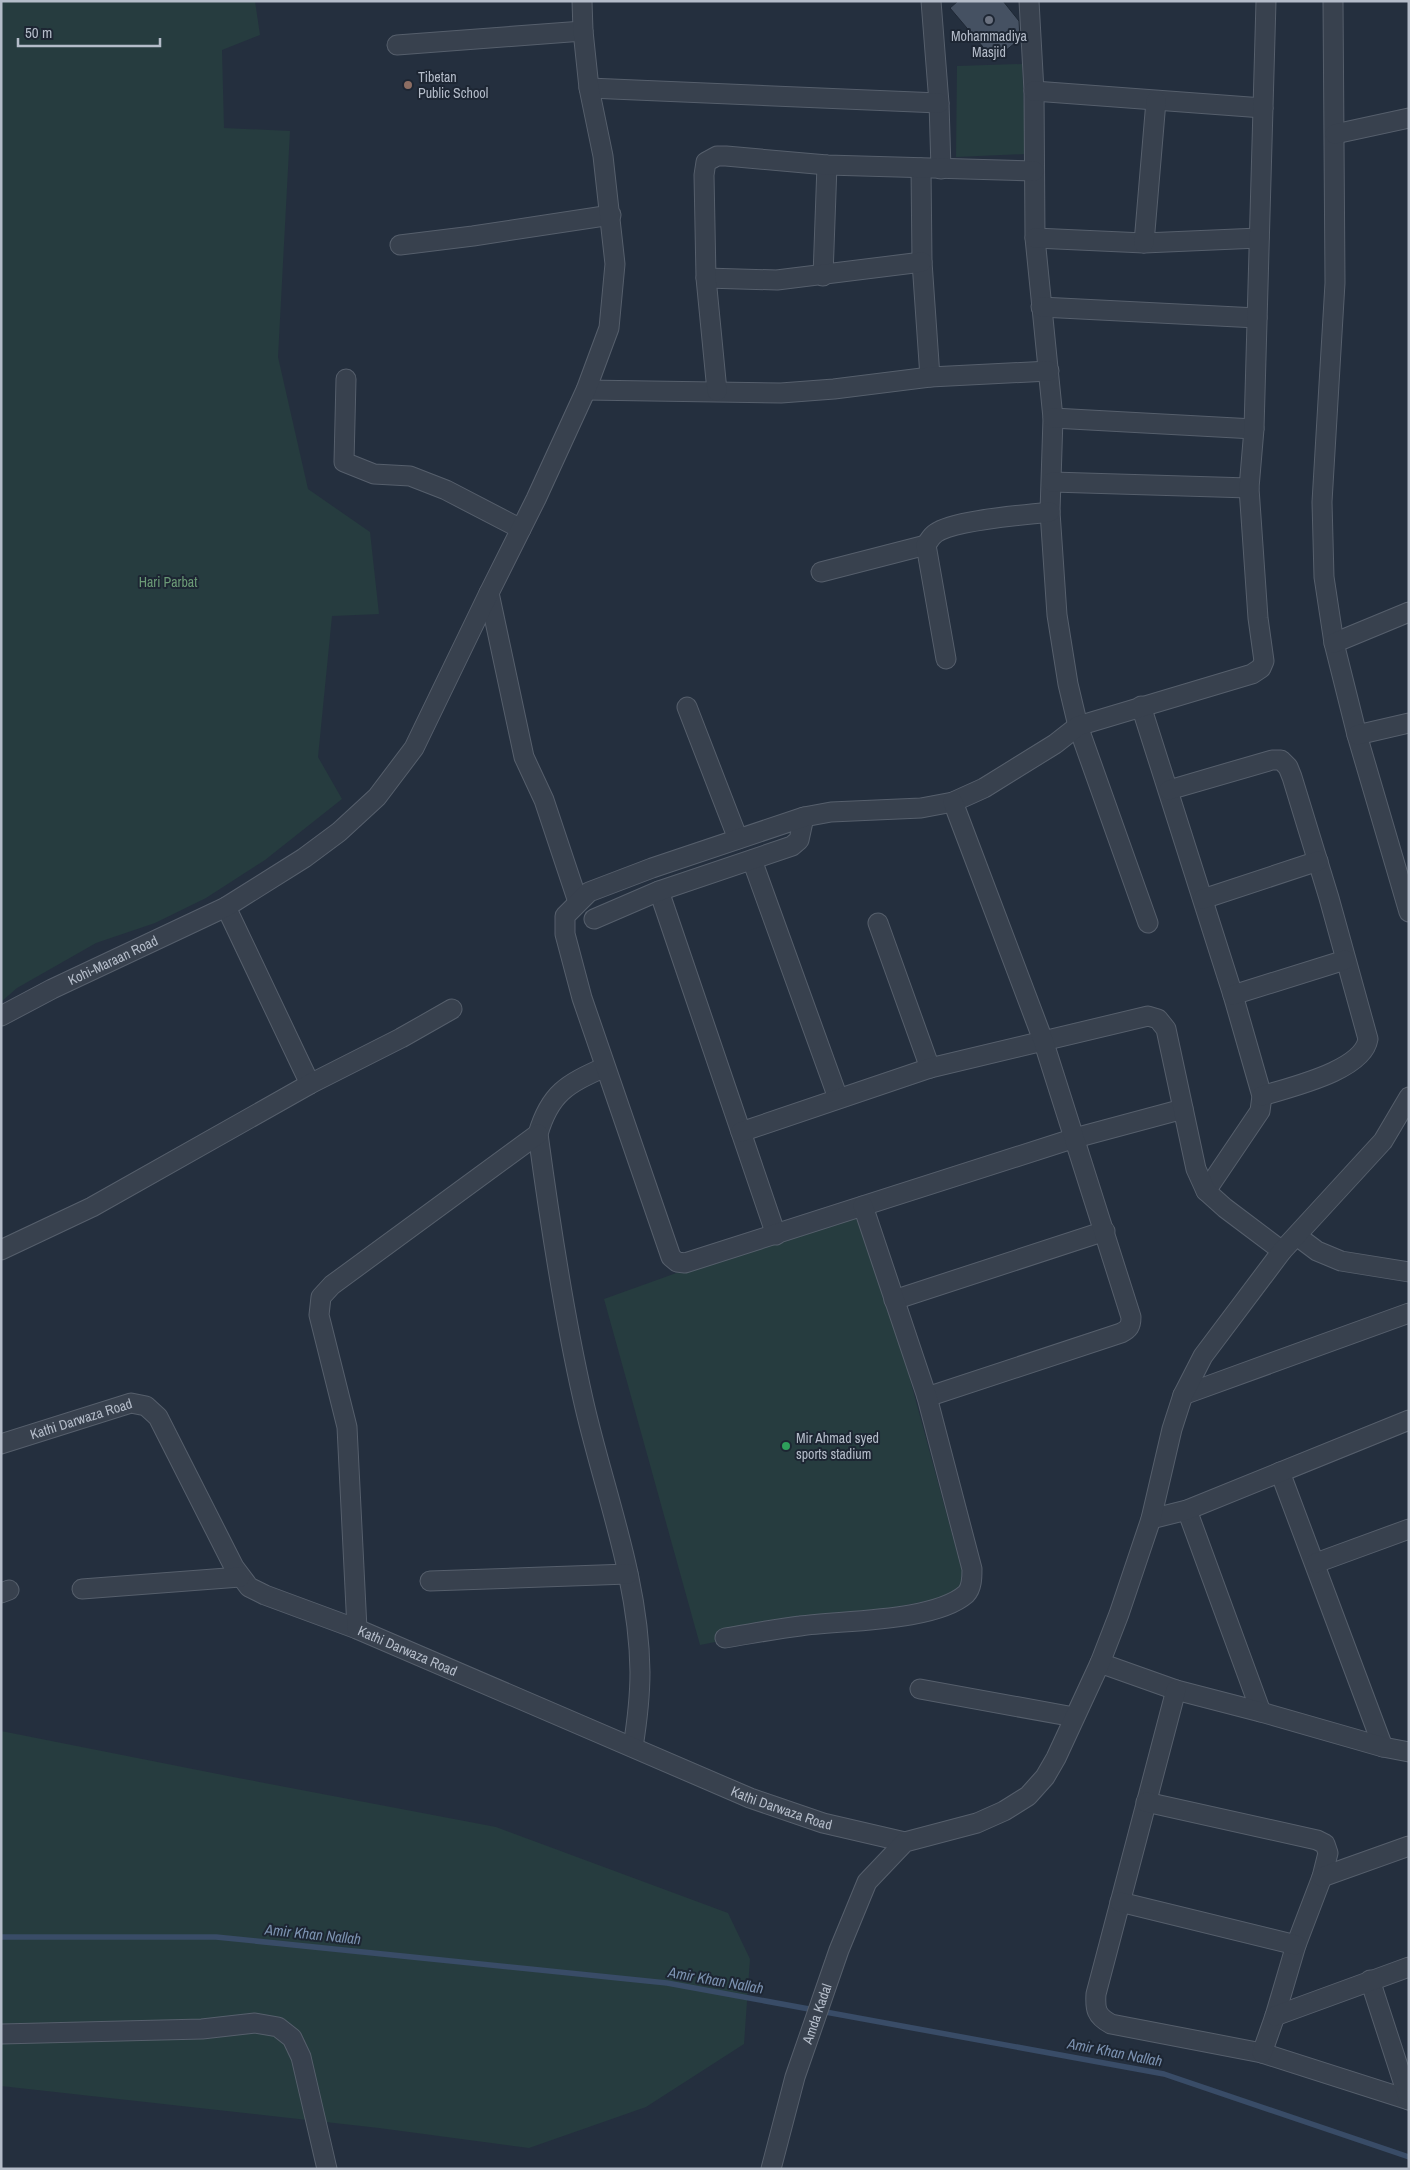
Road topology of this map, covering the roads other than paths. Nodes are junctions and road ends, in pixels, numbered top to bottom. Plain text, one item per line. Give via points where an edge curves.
1 (582, 1) edge
2 (931, 1) edge
3 (1029, 1) edge
4 (1266, 1) edge
5 (1333, 1) edge
6 (583, 31) junction
7 (397, 45) dead end
8 (589, 88) junction
9 (1034, 91) junction
10 (1156, 101) junction
11 (939, 103) junction
12 (1263, 108) junction
13 (1409, 118) edge
14 (1335, 134) junction
15 (827, 165) junction
16 (920, 168) junction
17 (941, 169) junction
18 (1034, 171) junction
19 (611, 215) junction
20 (1036, 238) junction
21 (1259, 238) junction
22 (1144, 243) junction
23 (400, 244) dead end
24 (922, 262) junction
25 (823, 276) junction
26 (706, 278) junction
27 (1041, 307) junction
28 (1257, 318) junction
29 (1049, 371) junction
30 (930, 377) junction
31 (346, 379) dead end
32 (586, 390) junction
33 (717, 391) junction
34 (1053, 418) junction
35 (1254, 429) junction
36 (1052, 482) junction
37 (1249, 488) junction
38 (1050, 512) junction
39 (521, 529) junction
40 (926, 545) junction
41 (821, 572) dead end
42 (489, 592) junction
43 (1409, 612) edge
44 (1334, 643) junction
45 (946, 659) dead end
46 (1142, 706) junction
47 (687, 708) dead end
48 (1409, 723) edge
49 (1078, 726) junction
50 (1357, 735) junction
51 (1170, 790) junction
52 (953, 802) junction
53 (804, 818) junction
54 (738, 839) junction
55 (752, 860) junction
56 (1318, 861) junction
57 (659, 891) junction
58 (1203, 898) junction
59 (578, 902) junction
60 (226, 907) junction
61 (1409, 912) edge
62 (594, 919) dead end
63 (878, 923) dead end
64 (1148, 923) dead end
65 (1345, 960) junction
66 (1233, 995) junction
67 (452, 1009) dead end
68 (1, 1016) edge
69 (1043, 1040) junction
70 (604, 1067) junction
71 (930, 1068) junction
72 (310, 1084) junction
73 (1262, 1096) junction
74 (838, 1098) junction
75 (1409, 1098) edge
76 (1183, 1109) junction
77 (741, 1132) junction
78 (538, 1134) junction
79 (1075, 1138) junction
80 (1206, 1191) junction
81 (863, 1206) junction
82 (1105, 1231) junction
83 (776, 1235) junction
84 (1297, 1236) junction
85 (1, 1250) edge
86 (1282, 1251) junction
87 (1409, 1272) edge
88 (894, 1300) junction
89 (1409, 1313) edge
90 (1183, 1395) junction
91 (927, 1397) junction
92 (1409, 1420) edge
93 (1, 1444) edge
94 (1280, 1472) junction
95 (1187, 1510) junction
96 (1151, 1520) junction
97 (1409, 1530) edge
98 (1316, 1563) junction
99 (628, 1574) junction
100 (240, 1577) junction
101 (430, 1581) dead end
102 (82, 1590) dead end
103 (357, 1629) junction
104 (725, 1638) dead end
105 (1100, 1663) junction
106 (920, 1689) dead end
107 (1176, 1690) junction
108 (1262, 1712) junction
109 (1074, 1716) junction
110 (633, 1747) junction
111 (1383, 1747) junction
112 (1409, 1752) edge
113 (1146, 1802) junction
114 (905, 1842) junction
115 (1409, 1846) edge
116 (1322, 1876) junction
117 (1120, 1902) junction
118 (1296, 1944) junction
119 (1409, 1967) edge
120 (1370, 1980) junction
121 (1276, 2016) junction
122 (1, 2034) edge
123 (1262, 2053) junction
124 (1409, 2100) edge
125 (327, 2169) edge
126 (771, 2169) edge

1 - 6 street, Kohi-Maraan Road
2 - 11 street
3 - 9 street
4 - 12 street
5 - 14 street
6 - 7 street
6 - 8 street, Kohi-Maraan Road
8 - 11 street
8 - 19 street, Kohi-Maraan Road
9 - 10 street
9 - 18 street
10 - 12 street
10 - 22 street
11 - 17 street
12 - 21 street
13 - 14 street
14 - 44 street via 1335,283 1322,502 1324,577
15 - 16 street
15 - 25 street
15 - 26 street via 726,156 717,156 706,162
16 - 17 street
16 - 24 street
17 - 18 street
18 - 20 street
19 - 23 street
19 - 32 street, Kohi-Maraan Road via 615,264 609,328
20 - 22 street
20 - 27 street
21 - 22 street
21 - 28 street
24 - 25 street
24 - 30 street
25 - 26 street via 777,280
26 - 33 street
27 - 28 street
27 - 29 street
28 - 35 street
29 - 30 street
29 - 34 street
30 - 33 street via 834,390 781,393
31 - 39 street via 344,462 374,474 410,476 446,490
32 - 33 street
32 - 39 street, Kohi-Maraan Road
34 - 35 street
34 - 36 street
35 - 37 street
36 - 37 street
36 - 38 street
37 - 46 street via 1264,661 1261,668 1252,674
38 - 40 street via 953,525 936,532
38 - 49 street via 1057,616
39 - 42 street, Kohi-Maraan Road
40 - 41 street
40 - 45 street
42 - 59 street via 524,757 544,800
42 - 60 street, Kohi-Maraan Road via 414,748 377,797 304,858
43 - 44 street
44 - 50 street
46 - 49 street
46 - 51 street
47 - 54 street
48 - 50 street
49 - 52 street via 1006,775
49 - 64 street
50 - 61 street
51 - 56 street via 1281,760 1292,777
51 - 58 street
52 - 53 street via 922,808 831,812
52 - 69 street
53 - 54 street
53 - 55 street via 797,843
54 - 59 street via 589,892
55 - 57 street
55 - 74 street
56 - 58 street
56 - 65 street
57 - 62 street
57 - 77 street
58 - 66 street
59 - 70 street via 565,916 565,934
60 - 68 street, Kohi-Maraan Road
60 - 72 street
63 - 71 street
65 - 66 street
65 - 73 street via 1368,1039 1366,1048 1345,1066
66 - 73 street
67 - 72 street
69 - 71 street
69 - 76 street via 1148,1016 1158,1019 1166,1029
69 - 79 street
70 - 78 street via 578,1079 560,1093 545,1112
70 - 83 street via 671,1257 676,1262 685,1263
71 - 74 street
72 - 85 street via 92,1207
73 - 80 street via 1260,1111
74 - 77 street
75 - 84 street via 1383,1141
76 - 79 street
76 - 80 street via 1196,1169
77 - 83 street
78 - 99 street via 562,1297 581,1390
78 - 103 street via 320,1297 319,1315 347,1427
79 - 81 street
79 - 82 street
80 - 86 street
81 - 83 street
81 - 88 street
82 - 88 street
82 - 91 street via 1132,1317 1128,1329
84 - 86 street
84 - 87 street via 1317,1251 1341,1262
86 - 90 street via 1203,1356
88 - 91 street
89 - 90 street
90 - 96 street
91 - 104 street via 972,1569 968,1593 950,1604 916,1613
92 - 94 street
93 - 100 street, Kathi Darwaza Road via 132,1403 146,1406 158,1417 167,1433
94 - 95 street
94 - 98 street
95 - 96 street
95 - 108 street
96 - 105 street
97 - 98 street
98 - 111 street
99 - 101 street
99 - 110 street via 640,1671
100 - 102 street
100 - 103 street, Kathi Darwaza Road via 249,1587 265,1595
103 - 110 street, Kathi Darwaza Road
105 - 107 street
105 - 109 street
106 - 109 street
107 - 108 street
107 - 113 street
108 - 111 street
109 - 114 street via 1056,1758 1028,1796 977,1823
110 - 114 street, Kathi Darwaza Road via 750,1798 823,1823
111 - 112 street
113 - 116 street via 1317,1840 1325,1844 1328,1853
113 - 117 street
114 - 126 street, Amda Kadal via 867,1882 839,1950 796,2077
115 - 116 street
116 - 118 street
117 - 118 street
117 - 123 street via 1096,1994 1095,2009 1101,2018 1110,2024
118 - 121 street
119 - 120 street
120 - 121 street
120 - 124 street
121 - 123 street
122 - 125 street via 202,2029 255,2023 278,2027 292,2038 301,2056
123 - 124 street

